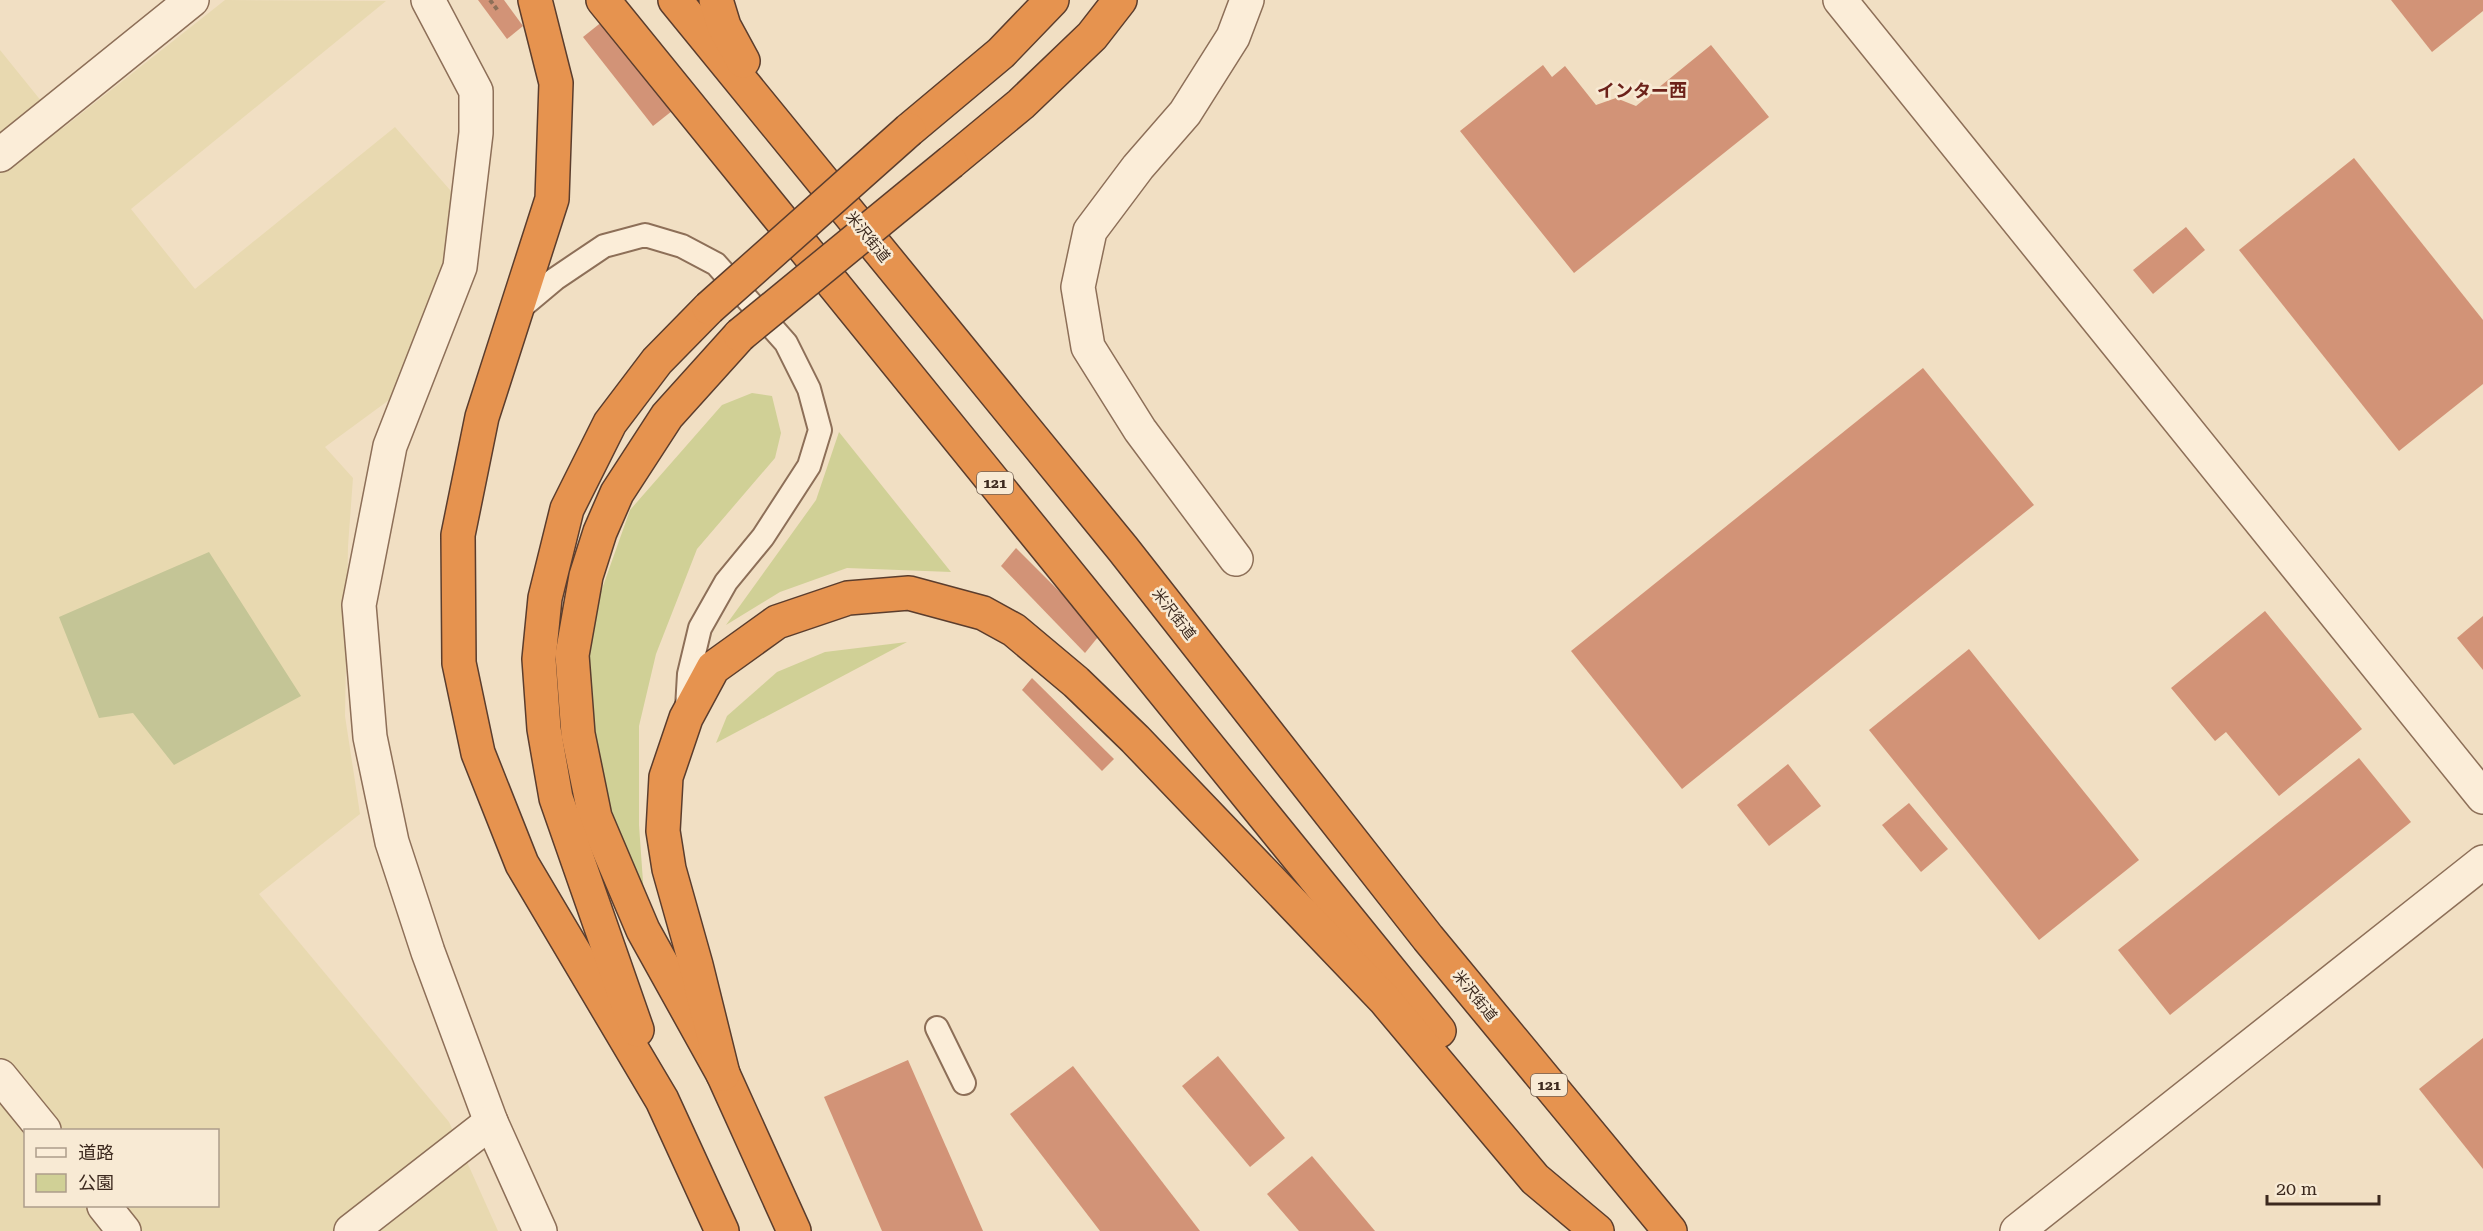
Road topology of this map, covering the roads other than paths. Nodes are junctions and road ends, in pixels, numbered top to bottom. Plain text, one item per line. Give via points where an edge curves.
1 (192, 0) edge
2 (428, 0) edge
3 (535, 0) edge
4 (603, 0) edge
5 (675, 0) edge
6 (716, 0) edge
7 (1052, 0) edge
8 (1120, 0) edge
9 (1247, 0) edge
10 (1840, 0) edge
11 (784, 136) junction
12 (0, 155) edge
13 (514, 313) junction
14 (1236, 559) dead end
15 (686, 718) junction
16 (2483, 797) edge
17 (2483, 862) edge
18 (938, 1028) dead end
19 (723, 1074) junction
20 (0, 1076) edge
21 (964, 1083) dead end
22 (662, 1100) junction
23 (491, 1122) junction
24 (42, 1129) edge
25 (105, 1207) edge
26 (124, 1231) edge
27 (351, 1231) edge
28 (540, 1231) edge
29 (722, 1231) edge
30 (794, 1231) edge
31 (1597, 1231) edge
32 (1671, 1231) edge
33 (2017, 1231) edge

1 - 12 street
2 - 23 street via 476,91 476,133 460,267 390,446 359,605 370,737 392,842
3 - 13 highway via 556,83 552,199
4 - 31 highway, 121 via 1373,948
5 - 11 highway, 米沢街道 / 121
6 - 11 highway via 724,26
7 - 22 highway, bridge via 1001,53 709,308 657,361 610,423 567,509 545,598 539,659 544,729 556,798
8 - 19 highway, bridge via 1092,36 1021,104 740,335 667,416 617,493 600,532 586,576 572,656 578,734 595,817 644,930
9 - 14 street via 1233,37 1185,113 1090,231 1078,287 1088,347 1140,430
10 - 16 street
11 - 32 highway, 米沢街道 / 121 via 1123,549 1436,947
13 - 15 lane via 604,246 645,235 682,246 716,264 786,343 809,389 820,430 809,466 763,537 726,582 700,628 689,674
13 - 22 highway via 482,417 458,535 459,663 478,753 522,864
15 - 19 highway via 666,777 663,831 669,869
15 - 31 highway via 713,668 777,622 848,598 909,593 983,613 1004,624 1076,682 1135,739 1384,999 1535,1179
17 - 33 street
18 - 21 lane
19 - 30 highway
20 - 24 street
22 - 29 highway
23 - 27 street
23 - 28 street
25 - 26 street

